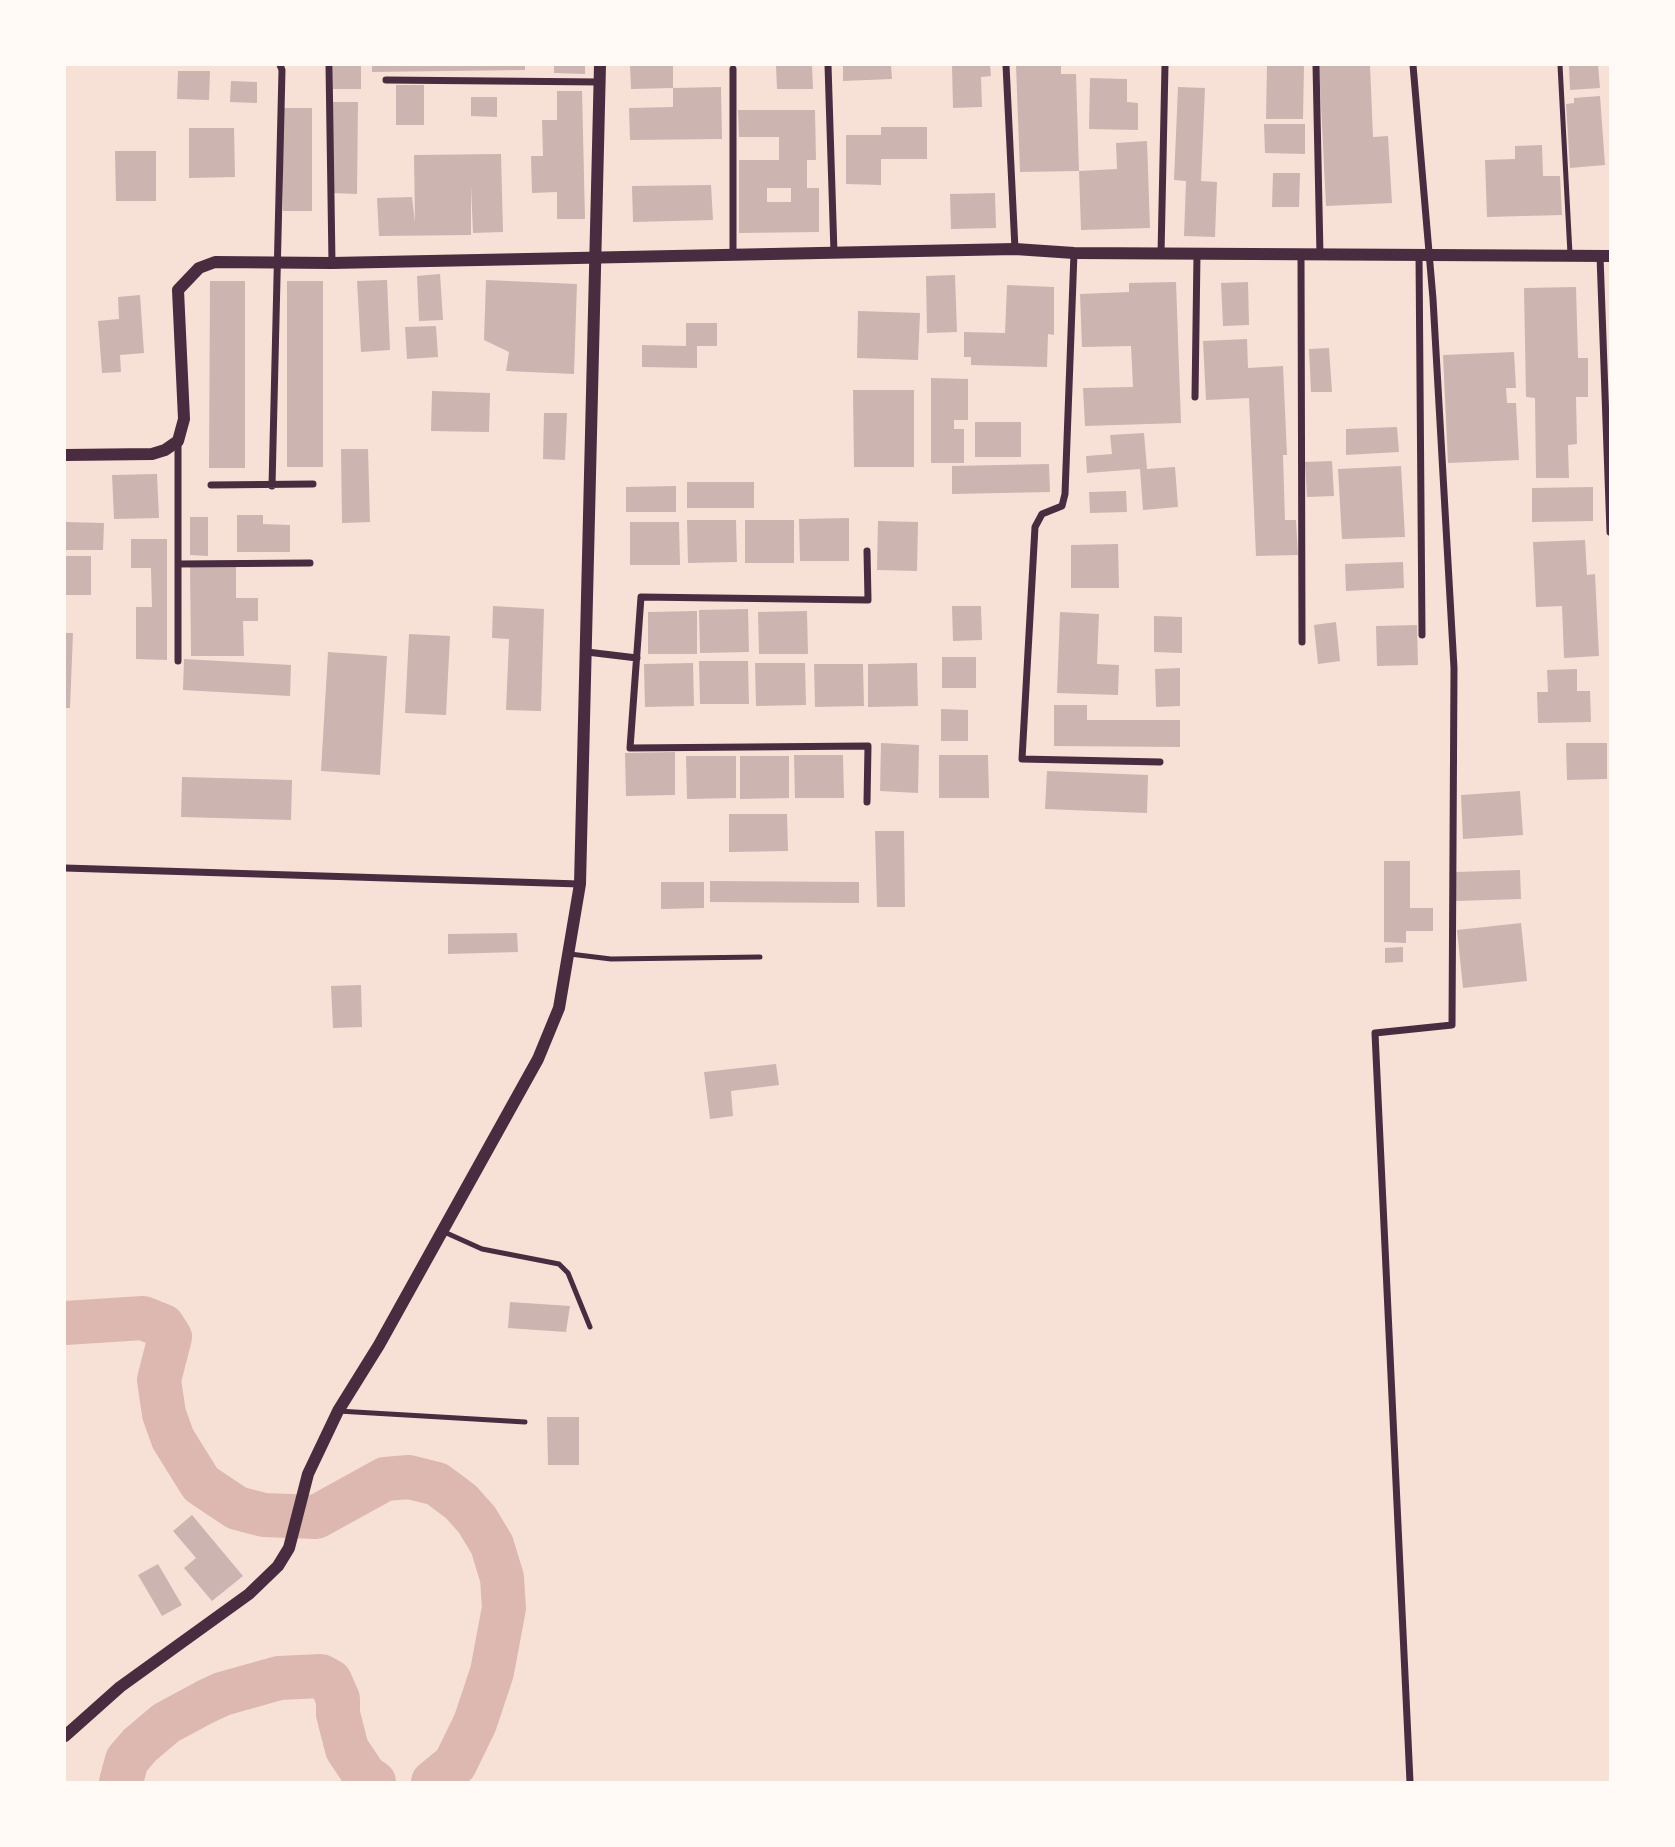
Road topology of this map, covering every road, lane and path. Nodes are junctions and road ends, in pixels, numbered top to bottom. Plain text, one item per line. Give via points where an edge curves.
1 (280, 65) edge
2 (329, 65) edge
3 (600, 65) edge
4 (828, 65) edge
5 (1006, 65) edge
6 (1165, 65) edge
7 (1316, 65) edge
8 (1413, 65) edge
9 (1560, 65) edge
10 (733, 69) dead end
11 (386, 80) dead end
12 (600, 82) junction
13 (1015, 249) junction
14 (834, 253) junction
15 (1074, 253) junction
16 (1161, 254) junction
17 (1197, 254) junction
18 (1424, 254) junction
19 (733, 255) junction
20 (1320, 255) junction
21 (1570, 255) junction
22 (1301, 256) junction
23 (1605, 256) edge
24 (597, 258) junction
25 (276, 263) junction
26 (332, 263) junction
27 (1195, 397) dead end
28 (178, 441) junction
29 (65, 455) edge
30 (313, 484) dead end
31 (211, 485) dead end
32 (272, 486) junction
33 (1610, 533) edge
34 (867, 551) dead end
35 (310, 563) dead end
36 (178, 564) junction
37 (1422, 635) dead end
38 (1302, 642) dead end
39 (587, 652) junction
40 (637, 658) junction
41 (178, 661) dead end
42 (1160, 762) dead end
43 (867, 802) dead end
44 (65, 868) edge
45 (580, 884) junction
46 (566, 953) junction
47 (760, 957) dead end
48 (442, 1231) junction
49 (590, 1327) dead end
50 (338, 1410) junction
51 (525, 1422) dead end
52 (65, 1736) edge
53 (1410, 1782) edge

1 - 25 street
2 - 26 street
3 - 12 street
4 - 14 street
5 - 13 street
6 - 16 street
7 - 20 street
8 - 18 street
9 - 21 lane
10 - 19 street
11 - 12 street
12 - 24 street
13 - 14 street
13 - 15 street
14 - 19 street
15 - 16 street
15 - 42 street via 1065,494 1062,506 1042,514 1035,527 1022,759
16 - 17 street
17 - 22 street
17 - 27 street
18 - 20 street
18 - 21 street
18 - 37 street
18 - 53 street via 1454,668 1452,1025 1375,1033
19 - 24 street
20 - 22 street
21 - 23 street
22 - 38 street
23 - 33 street
24 - 26 street
24 - 39 street
25 - 26 street
25 - 28 street via 215,262 199,268 178,290 184,419
25 - 32 street
28 - 29 street via 152,454
28 - 36 street
30 - 32 street
31 - 32 street
34 - 40 street via 868,600 641,597
35 - 36 street
36 - 41 street
39 - 40 street
39 - 45 street
40 - 43 street via 630,748 867,746
44 - 45 street
45 - 46 street
46 - 47 lane via 611,959
46 - 48 street via 558,1008 538,1059
48 - 49 lane via 482,1249 559,1264 568,1273
48 - 50 street
50 - 51 lane
50 - 52 street via 308,1474 289,1548 278,1566 249,1594 120,1687

